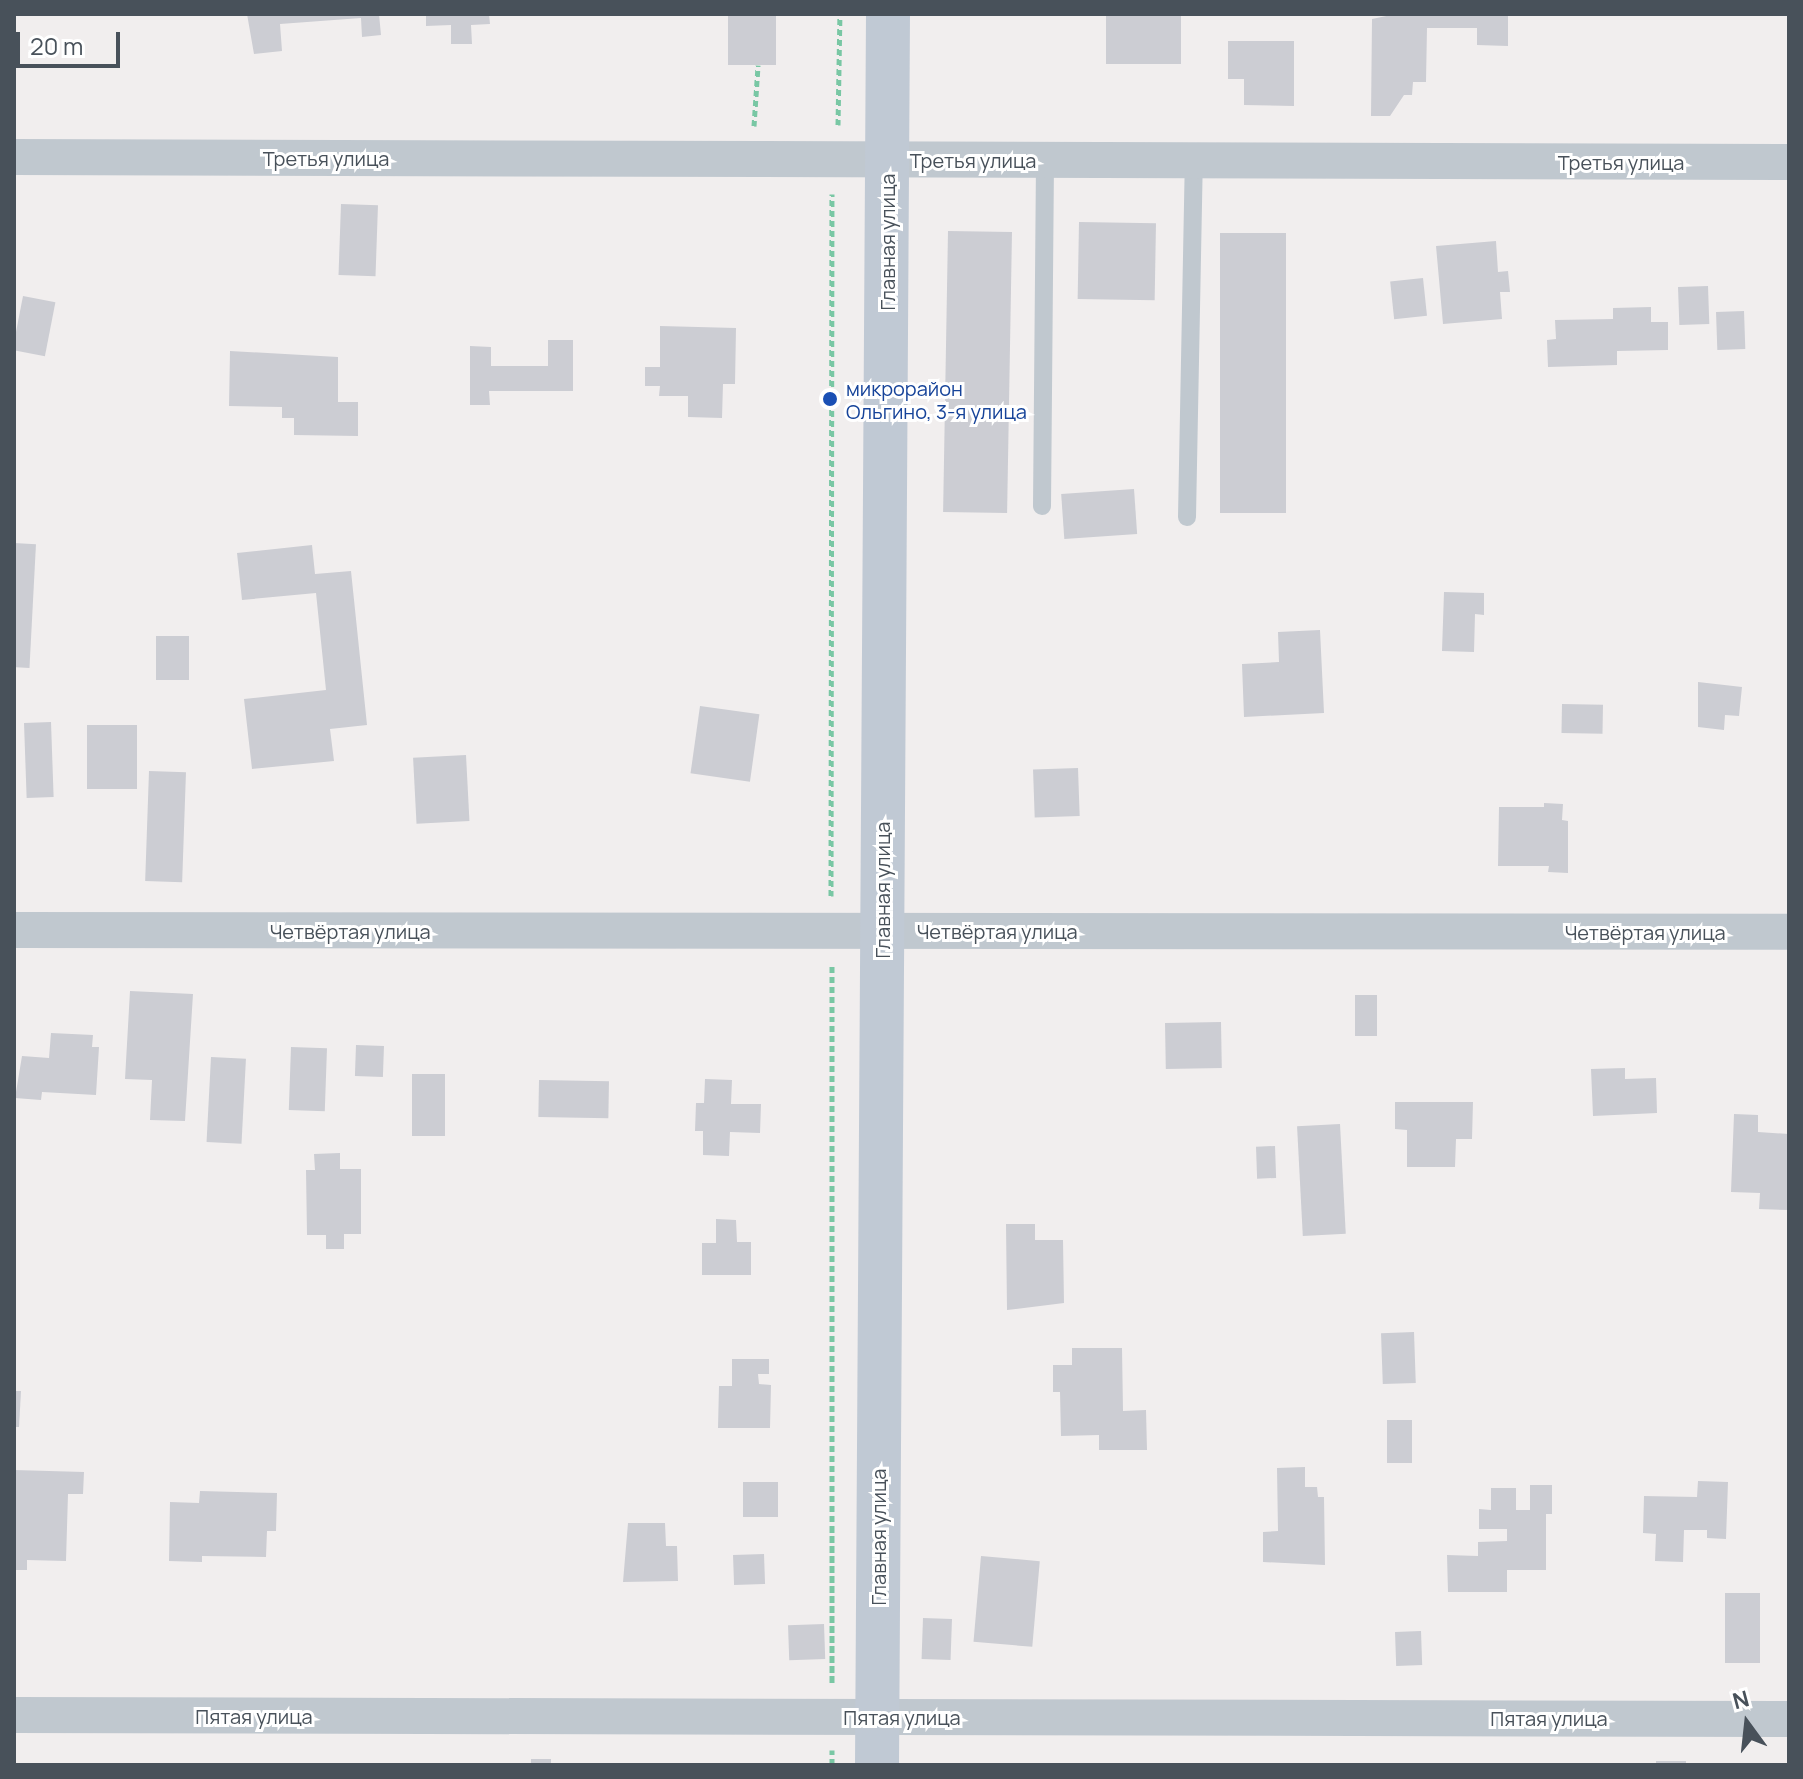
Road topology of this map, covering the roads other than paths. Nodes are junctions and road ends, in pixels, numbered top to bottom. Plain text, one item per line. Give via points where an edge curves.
1 (888, 14) edge
2 (14, 157) edge
3 (887, 159) junction
4 (1045, 160) junction
5 (1194, 161) junction
6 (1789, 162) edge
7 (1042, 506) dead end
8 (1187, 517) dead end
9 (14, 930) edge
10 (882, 931) junction
11 (1789, 932) edge
12 (14, 1715) edge
13 (877, 1717) junction
14 (1789, 1719) edge
15 (877, 1765) edge

1 - 3 street, Главная улица
2 - 3 street, Третья улица
3 - 4 street, Третья улица
3 - 10 street, Главная улица
4 - 5 street, Третья улица
4 - 7 lane
5 - 6 street, Третья улица
5 - 8 lane
9 - 10 street, Четвёртая улица
10 - 11 street, Четвёртая улица
10 - 13 street, Главная улица
12 - 13 street, Пятая улица
13 - 14 street, Пятая улица
13 - 15 street, Главная улица

